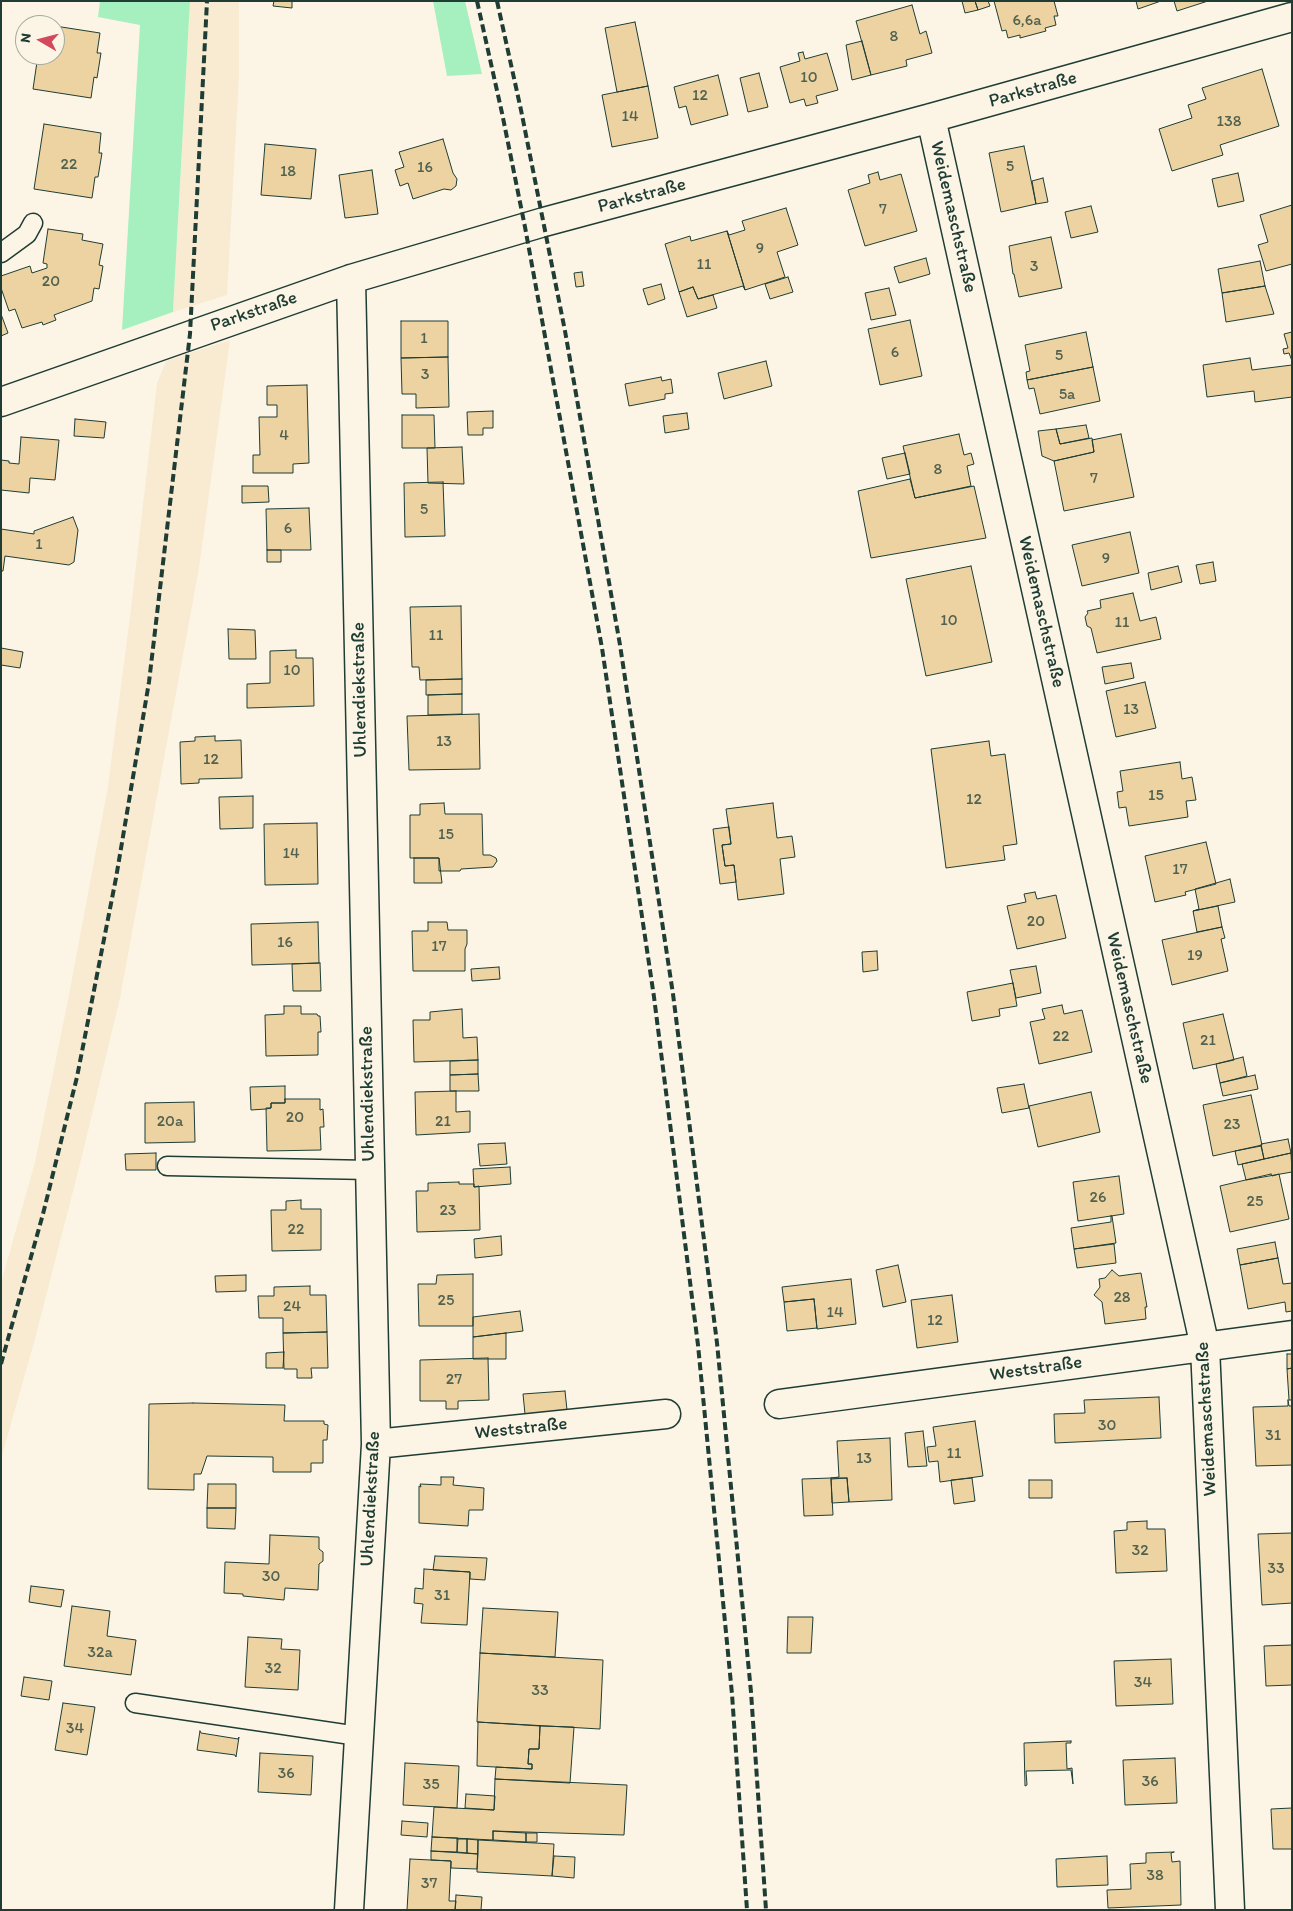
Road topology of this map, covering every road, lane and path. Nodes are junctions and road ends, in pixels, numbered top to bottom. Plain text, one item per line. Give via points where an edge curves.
1 (1288, 1) edge
2 (1292, 13) edge
3 (1292, 17) edge
4 (931, 118) junction
5 (34, 224) dead end
6 (1, 253) edge
7 (351, 278) junction
8 (1, 402) edge
9 (168, 1166) dead end
10 (370, 1170) junction
11 (1292, 1335) edge
12 (1205, 1346) junction
13 (779, 1404) dead end
14 (666, 1414) dead end
15 (376, 1444) junction
16 (135, 1704) dead end
17 (358, 1736) junction
18 (348, 1910) edge
19 (1230, 1910) edge

1 - 2 street
3 - 4 street, Parkstraße
4 - 7 street, Parkstraße via 544,222
4 - 12 street, Weidemaschstraße
5 - 6 lane via 27,234
7 - 8 street, Parkstraße
7 - 10 street, Uhlendiekstraße
9 - 10 lane
10 - 15 street, Uhlendiekstraße
11 - 12 street, Weststraße
12 - 13 street, Weststraße
12 - 19 street, Weidemaschstraße
14 - 15 street, Weststraße
15 - 17 street, Uhlendiekstraße
16 - 17 lane
17 - 18 street, Uhlendiekstraße

